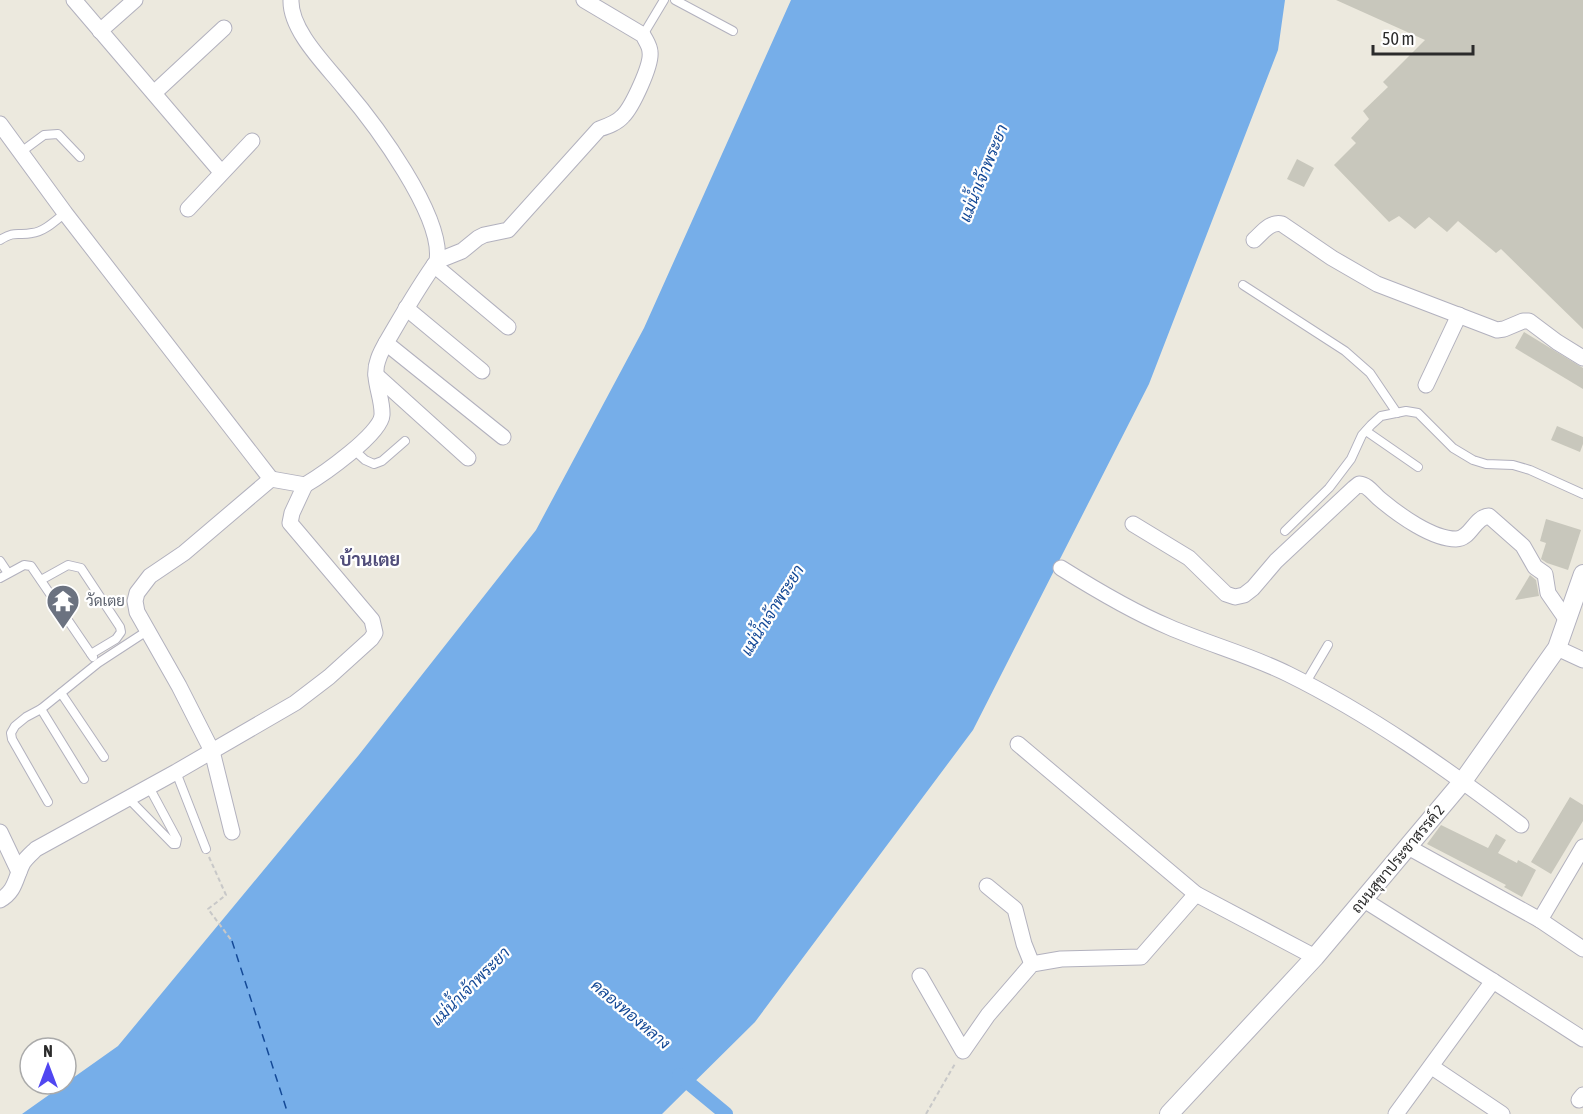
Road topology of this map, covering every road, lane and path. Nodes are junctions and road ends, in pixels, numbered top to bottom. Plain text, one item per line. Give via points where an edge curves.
1 (74, 0) edge
2 (135, 0) edge
3 (291, 0) edge
4 (584, 0) edge
5 (664, 0) edge
6 (675, 0) edge
7 (224, 28) dead end
8 (100, 31) junction
9 (733, 31) dead end
10 (643, 35) junction
11 (153, 93) junction
12 (0, 124) edge
13 (252, 141) dead end
14 (21, 152) junction
15 (80, 157) dead end
16 (221, 172) junction
17 (188, 209) dead end
18 (65, 213) junction
19 (0, 240) edge
20 (1254, 240) dead end
21 (435, 263) junction
22 (1243, 285) dead end
23 (406, 308) junction
24 (1459, 315) junction
25 (508, 327) dead end
26 (386, 343) junction
27 (1583, 358) edge
28 (482, 371) dead end
29 (376, 375) junction
30 (1426, 385) dead end
31 (1397, 413) junction
32 (1366, 430) junction
33 (503, 436) dead end
34 (405, 441) dead end
35 (354, 449) junction
36 (468, 458) dead end
37 (1418, 467) dead end
38 (271, 479) junction
39 (305, 485) junction
40 (1583, 494) edge
41 (1133, 524) dead end
42 (1285, 531) dead end
43 (0, 561) edge
44 (1061, 568) dead end
45 (8, 573) junction
46 (1583, 574) edge
47 (0, 578) edge
48 (41, 580) junction
49 (1566, 619) junction
50 (147, 631) junction
51 (1328, 645) dead end
52 (1557, 648) junction
53 (91, 654) junction
54 (1583, 660) edge
55 (98, 663) junction
56 (1305, 684) junction
57 (61, 693) junction
58 (40, 709) junction
59 (1018, 744) dead end
60 (212, 751) junction
61 (104, 757) dead end
62 (176, 772) junction
63 (84, 779) dead end
64 (1463, 781) junction
65 (149, 786) junction
66 (128, 798) junction
67 (48, 802) dead end
68 (1521, 825) dead end
69 (0, 832) edge
70 (232, 832) dead end
71 (1408, 847) junction
72 (206, 849) joint
73 (1582, 851) edge
74 (20, 872) junction
75 (987, 886) dead end
76 (1196, 894) junction
77 (0, 900) edge
78 (1364, 900) junction
79 (1540, 920) junction
80 (232, 941) dead end
81 (1583, 949) edge
82 (1316, 957) junction
83 (1032, 964) junction
84 (920, 976) dead end
85 (1493, 981) junction
86 (1583, 1040) edge
87 (963, 1051) junction
88 (1431, 1067) junction
89 (926, 1114) edge
90 (1169, 1114) edge
91 (1396, 1114) edge
92 (1502, 1114) edge

1 - 8 street
2 - 8 street
3 - 21 street via 293,18 310,46 407,177 437,242
4 - 10 street
5 - 10 lane
6 - 9 lane
7 - 11 street
8 - 11 street
10 - 21 street via 650,60 625,115 599,129 508,230 484,235
11 - 16 street
12 - 14 street
13 - 16 street
14 - 15 lane via 49,133 58,134
14 - 18 street
16 - 17 street
18 - 19 lane via 33,234 17,232
18 - 38 street
20 - 24 street via 1269,226 1282,224 1377,284
21 - 23 street
21 - 25 street
22 - 31 lane via 1345,351 1370,373
23 - 26 street
23 - 28 street
24 - 27 street via 1497,330 1529,321
24 - 30 street
26 - 29 street via 377,361
26 - 33 street
29 - 35 street via 380,424
29 - 36 street
31 - 32 lane via 1381,416
31 - 40 lane via 1419,413 1453,448 1473,460 1514,465
32 - 37 lane
32 - 42 lane via 1352,459 1329,488
34 - 35 lane via 374,464
35 - 39 street
38 - 39 street
38 - 50 street via 184,553 150,576 135,601
39 - 60 street via 290,523 372,620 375,633 295,703
41 - 49 street via 1190,558 1226,594 1235,597 1253,588 1276,561 1354,488 1365,484 1380,500 1425,530 1446,538 1463,537 1479,519 1489,516 1523,546 1534,567 1545,574 1548,594
43 - 45 lane
44 - 56 street via 1107,597 1168,627
45 - 47 lane
45 - 48 lane via 27,565
46 - 49 street, ถนนสุขาประชาสรรค์ 2
48 - 53 lane
48 - 53 lane via 68,565 81,568 121,632
49 - 52 street, ถนนสุขาประชาสรรค์ 2
50 - 55 lane
50 - 60 street
51 - 56 lane
52 - 54 street
52 - 64 street, ถนนสุขาประชาสรรค์ 2
53 - 55 lane
55 - 57 lane
56 - 64 street via 1379,725
57 - 58 lane
57 - 61 lane
58 - 63 lane
58 - 67 lane via 11,732
59 - 76 street
60 - 62 street
60 - 70 street
62 - 65 street
62 - 72 lane
64 - 68 street
64 - 71 street, ถนนสุขาประชาสรรค์ 2
65 - 66 street
65 - 66 lane via 177,839 176,844
66 - 74 street via 36,849
69 - 74 street
71 - 78 street, ถนนสุขาประชาสรรค์ 2
71 - 79 street
72 - 80 path via 225,895 208,909
73 - 79 street
74 - 77 street via 11,892
75 - 83 street via 1015,909
76 - 82 street
76 - 83 street via 1141,957 1061,959
78 - 82 street, ถนนสุขาประชาสรรค์ 2
78 - 85 street
79 - 81 street
82 - 90 street, ถนนสุขาประชาสรรค์ 2
83 - 87 street via 987,1014
84 - 87 street
85 - 86 street
85 - 88 street
87 - 89 path
88 - 91 street
88 - 92 street

